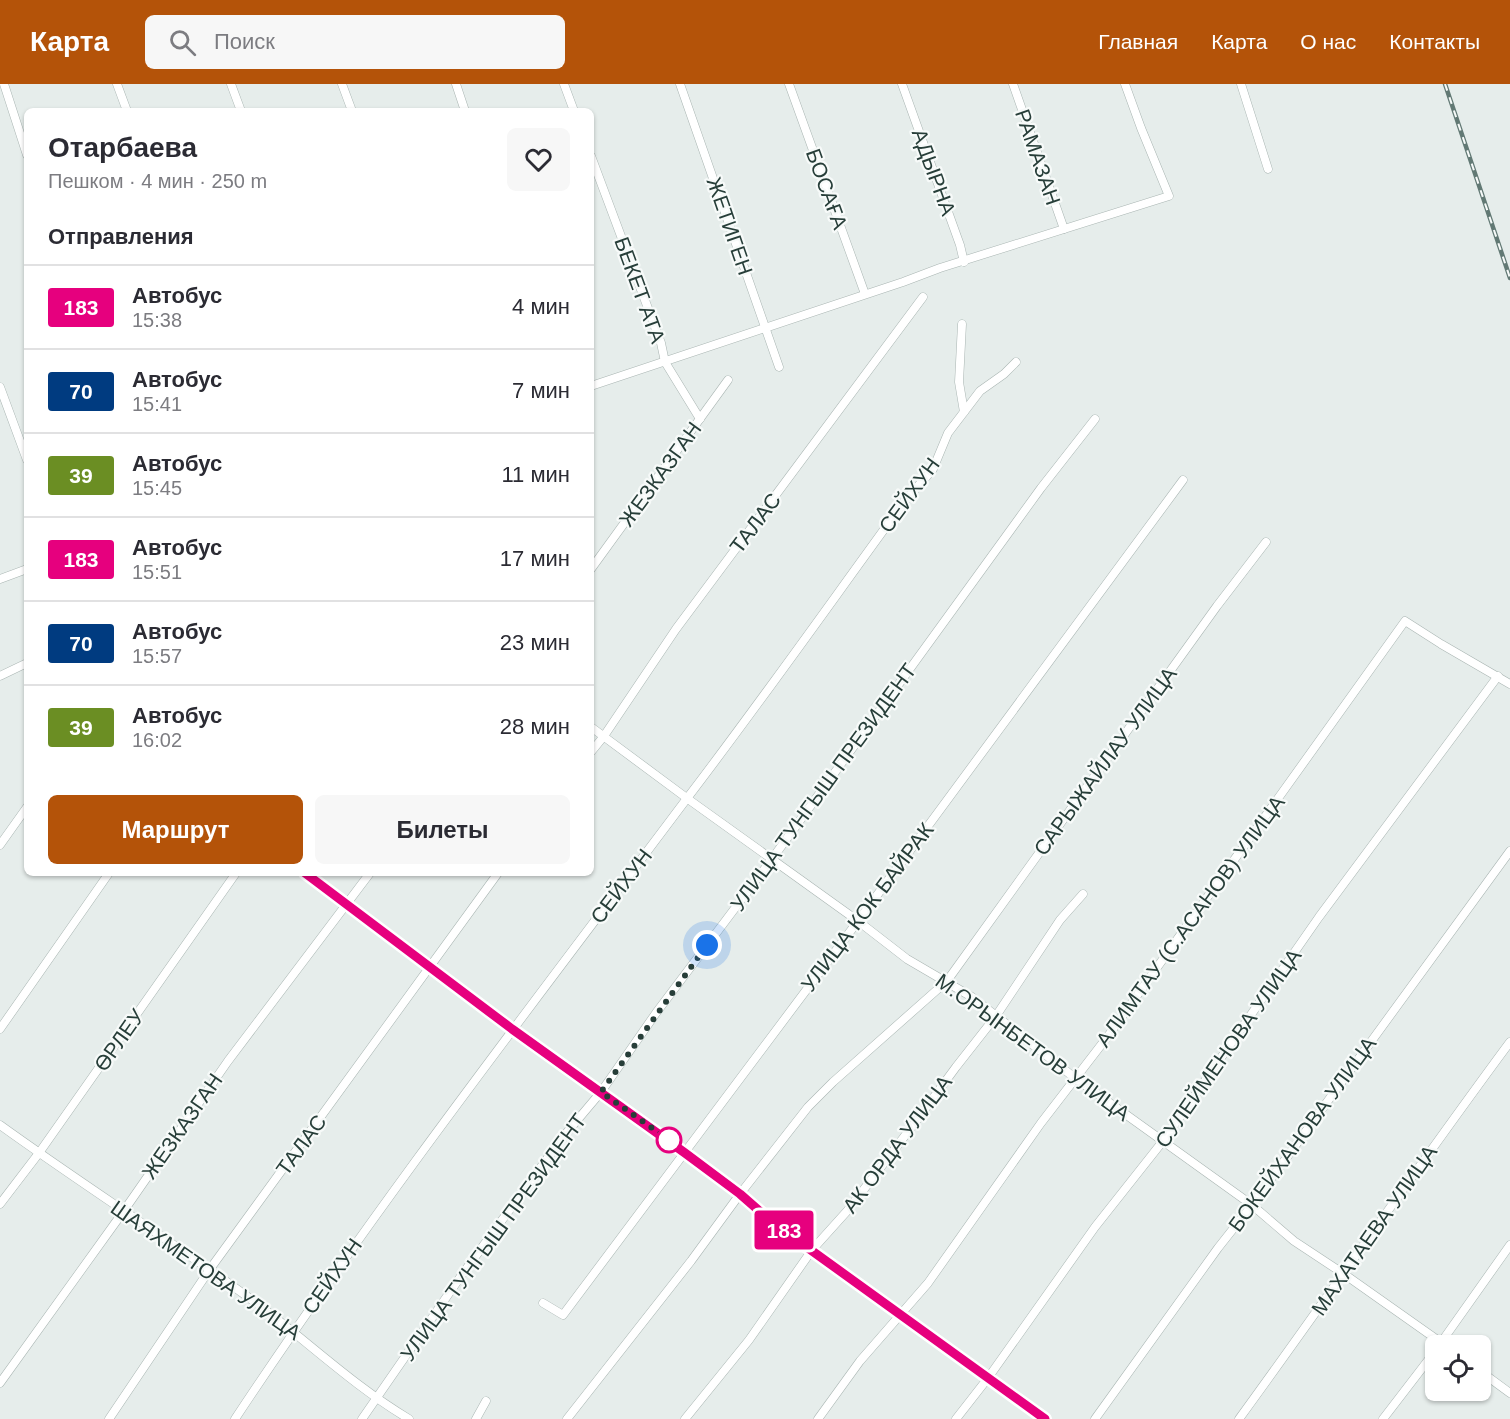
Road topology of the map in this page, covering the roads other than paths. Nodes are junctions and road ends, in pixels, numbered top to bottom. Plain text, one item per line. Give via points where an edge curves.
1 (117, 84) edge
2 (231, 84) edge
3 (342, 84) edge
4 (456, 84) edge
5 (564, 84) edge
6 (680, 84) edge
7 (789, 84) edge
8 (902, 84) edge
9 (1013, 84) edge
10 (1125, 84) edge
11 (1240, 84) edge
12 (3, 85) edge
13 (126, 108) edge
14 (240, 108) edge
15 (351, 108) edge
16 (464, 108) edge
17 (573, 108) edge
18 (24, 146) edge
19 (594, 164) edge
20 (1268, 170) dead end
21 (1064, 229) junction
22 (964, 261) junction
23 (865, 294) junction
24 (923, 297) dead end
25 (962, 324) dead end
26 (765, 328) junction
27 (665, 362) junction
28 (1016, 362) dead end
29 (779, 368) dead end
30 (728, 380) dead end
31 (594, 385) edge
32 (0, 387) edge
33 (964, 412) junction
34 (700, 419) junction
35 (1095, 419) dead end
36 (24, 452) edge
37 (1183, 480) dead end
38 (1266, 542) dead end
39 (594, 565) edge
40 (24, 570) edge
41 (0, 579) edge
42 (24, 664) edge
43 (0, 676) edge
44 (1498, 676) junction
45 (1510, 684) edge
46 (594, 729) edge
47 (604, 736) junction
48 (594, 748) edge
49 (687, 799) junction
50 (24, 811) edge
51 (0, 845) edge
52 (1510, 851) edge
53 (772, 859) junction
54 (107, 876) edge
55 (234, 876) edge
56 (309, 876) edge
57 (368, 876) edge
58 (496, 876) edge
59 (1083, 894) dead end
60 (347, 904) junction
61 (858, 921) junction
62 (431, 967) junction
63 (947, 981) junction
64 (996, 1016) junction
65 (0, 1029) edge
66 (512, 1029) junction
67 (1510, 1042) edge
68 (1075, 1078) junction
69 (601, 1092) junction
70 (0, 1125) edge
71 (1163, 1141) junction
72 (39, 1153) junction
73 (685, 1153) junction
74 (740, 1194) junction
75 (0, 1204) edge
76 (1252, 1205) junction
77 (123, 1212) junction
78 (1510, 1245) edge
79 (812, 1250) junction
80 (210, 1269) junction
81 (1344, 1274) junction
82 (543, 1303) dead end
83 (902, 1315) junction
84 (294, 1330) junction
85 (1429, 1335) edge
86 (1448, 1335) edge
87 (1425, 1364) edge
88 (988, 1378) junction
89 (1491, 1379) edge
90 (0, 1383) edge
91 (1510, 1393) edge
92 (376, 1399) junction
93 (486, 1401) dead end
94 (109, 1419) edge
95 (235, 1419) edge
96 (362, 1419) edge
97 (409, 1419) edge
98 (476, 1419) edge
99 (567, 1419) edge
100 (685, 1419) edge
101 (818, 1419) edge
102 (956, 1419) edge
103 (1045, 1419) edge
104 (1095, 1419) edge
105 (1239, 1419) edge
106 (1383, 1419) edge

1 - 13 street
2 - 14 street
3 - 15 street
4 - 16 street
5 - 17 street
6 - 26 street, ЖЕТИГЕН
7 - 23 street, БОСАҒА
8 - 22 street, АДЫРНА
9 - 21 street, РАМАЗАН
10 - 21 street via 1169,196
11 - 20 street
12 - 18 street
19 - 27 street, БЕКЕТ АТА
21 - 22 street
22 - 23 street
23 - 26 street
24 - 47 street, ТАЛАС via 676,629
25 - 33 street via 959,382
26 - 27 street
26 - 29 street, ЖЕТИГЕН
27 - 31 street
27 - 34 street, БЕКЕТ АТА
28 - 33 street, СЕЙХУН via 980,391
30 - 34 street, ЖЕЗКАЗГАН
32 - 36 street
33 - 49 street, СЕЙХУН via 948,433 933,469 830,601
34 - 39 street, ЖЕЗКАЗГАН
35 - 53 street, УЛИЦА ТУНГЫШ ПРЕЗИДЕНТ
37 - 61 street, УЛИЦА КОК БАЙРАК
38 - 63 street, САРЫЖАЙЛАУ УЛИЦА
40 - 41 street
42 - 43 street
44 - 45 street
44 - 68 street, АЛИМТАУ (С.АСАНОВ) УЛИЦА via 1405,621
44 - 71 street, СУЛЕЙМЕНОВА УЛИЦА via 1319,917
46 - 47 street, М.ОРЫНБЕТОВ УЛИЦА
47 - 48 street, ТАЛАС
47 - 49 street, М.ОРЫНБЕТОВ УЛИЦА
49 - 53 street, М.ОРЫНБЕТОВ УЛИЦА
49 - 66 street, СЕЙХУН
50 - 51 street
52 - 76 street, БОКЕЙХАНОВА УЛИЦА
53 - 61 street, М.ОРЫНБЕТОВ УЛИЦА
53 - 69 street, УЛИЦА ТУНГЫШ ПРЕЗИДЕНТ
54 - 65 street
55 - 72 street, ӨРЛЕУ
56 - 60 street
57 - 60 street, ЖЕЗКАЗГАН
58 - 62 street, ТАЛАС
59 - 64 street, АК ОРДА УЛИЦА via 1060,920
60 - 62 street
60 - 77 street, ЖЕЗКАЗГАН via 228,1060
61 - 63 street, М.ОРЫНБЕТОВ УЛИЦА via 907,959
61 - 73 street, УЛИЦА КОК БАЙРАК
62 - 66 street
62 - 80 street, ТАЛАС
63 - 64 street, М.ОРЫНБЕТОВ УЛИЦА
63 - 74 street, САРЫЖАЙЛАУ УЛИЦА via 808,1107
64 - 68 street, М.ОРЫНБЕТОВ УЛИЦА
64 - 79 street, АК ОРДА УЛИЦА via 848,1210
66 - 69 street
66 - 84 street, СЕЙХУН
67 - 81 street, МАХАТАЕВА УЛИЦА
68 - 71 street, М.ОРЫНБЕТОВ УЛИЦА
68 - 83 street, АЛИМТАУ (С.АСАНОВ) УЛИЦА
69 - 73 street
69 - 92 street, УЛИЦА ТУНГЫШ ПРЕЗИДЕНТ via 461,1276
70 - 72 street, ШАЯХМЕТОВА УЛИЦА
71 - 76 street, М.ОРЫНБЕТОВ УЛИЦА
71 - 88 street, СУЛЕЙМЕНОВА УЛИЦА via 1095,1227
72 - 75 street, ӨРЛЕУ
72 - 77 street, ШАЯХМЕТОВА УЛИЦА
73 - 74 street
73 - 82 street, УЛИЦА КОК БАЙРАК via 563,1315
74 - 79 street
74 - 99 street, САРЫЖАЙЛАУ УЛИЦА
76 - 81 street, М.ОРЫНБЕТОВ УЛИЦА via 1294,1241
76 - 104 street, БОКЕЙХАНОВА УЛИЦА
77 - 80 street, ШАЯХМЕТОВА УЛИЦА
77 - 90 street, ЖЕЗКАЗГАН
78 - 86 street
79 - 83 street
79 - 100 street, АК ОРДА УЛИЦА via 749,1340
80 - 84 street, ШАЯХМЕТОВА УЛИЦА
80 - 94 street, ТАЛАС
81 - 85 street, М.ОРЫНБЕТОВ УЛИЦА
81 - 105 street, МАХАТАЕВА УЛИЦА
83 - 88 street
83 - 101 street, АЛИМТАУ (С.АСАНОВ) УЛИЦА via 860,1361
84 - 92 street, ШАЯХМЕТОВА УЛИЦА
84 - 95 street, СЕЙХУН
87 - 106 street
88 - 102 street, СУЛЕЙМЕНОВА УЛИЦА
88 - 103 street
89 - 91 street
92 - 96 street, УЛИЦА ТУНГЫШ ПРЕЗИДЕНТ
92 - 97 street, ШАЯХМЕТОВА УЛИЦА
93 - 98 street

